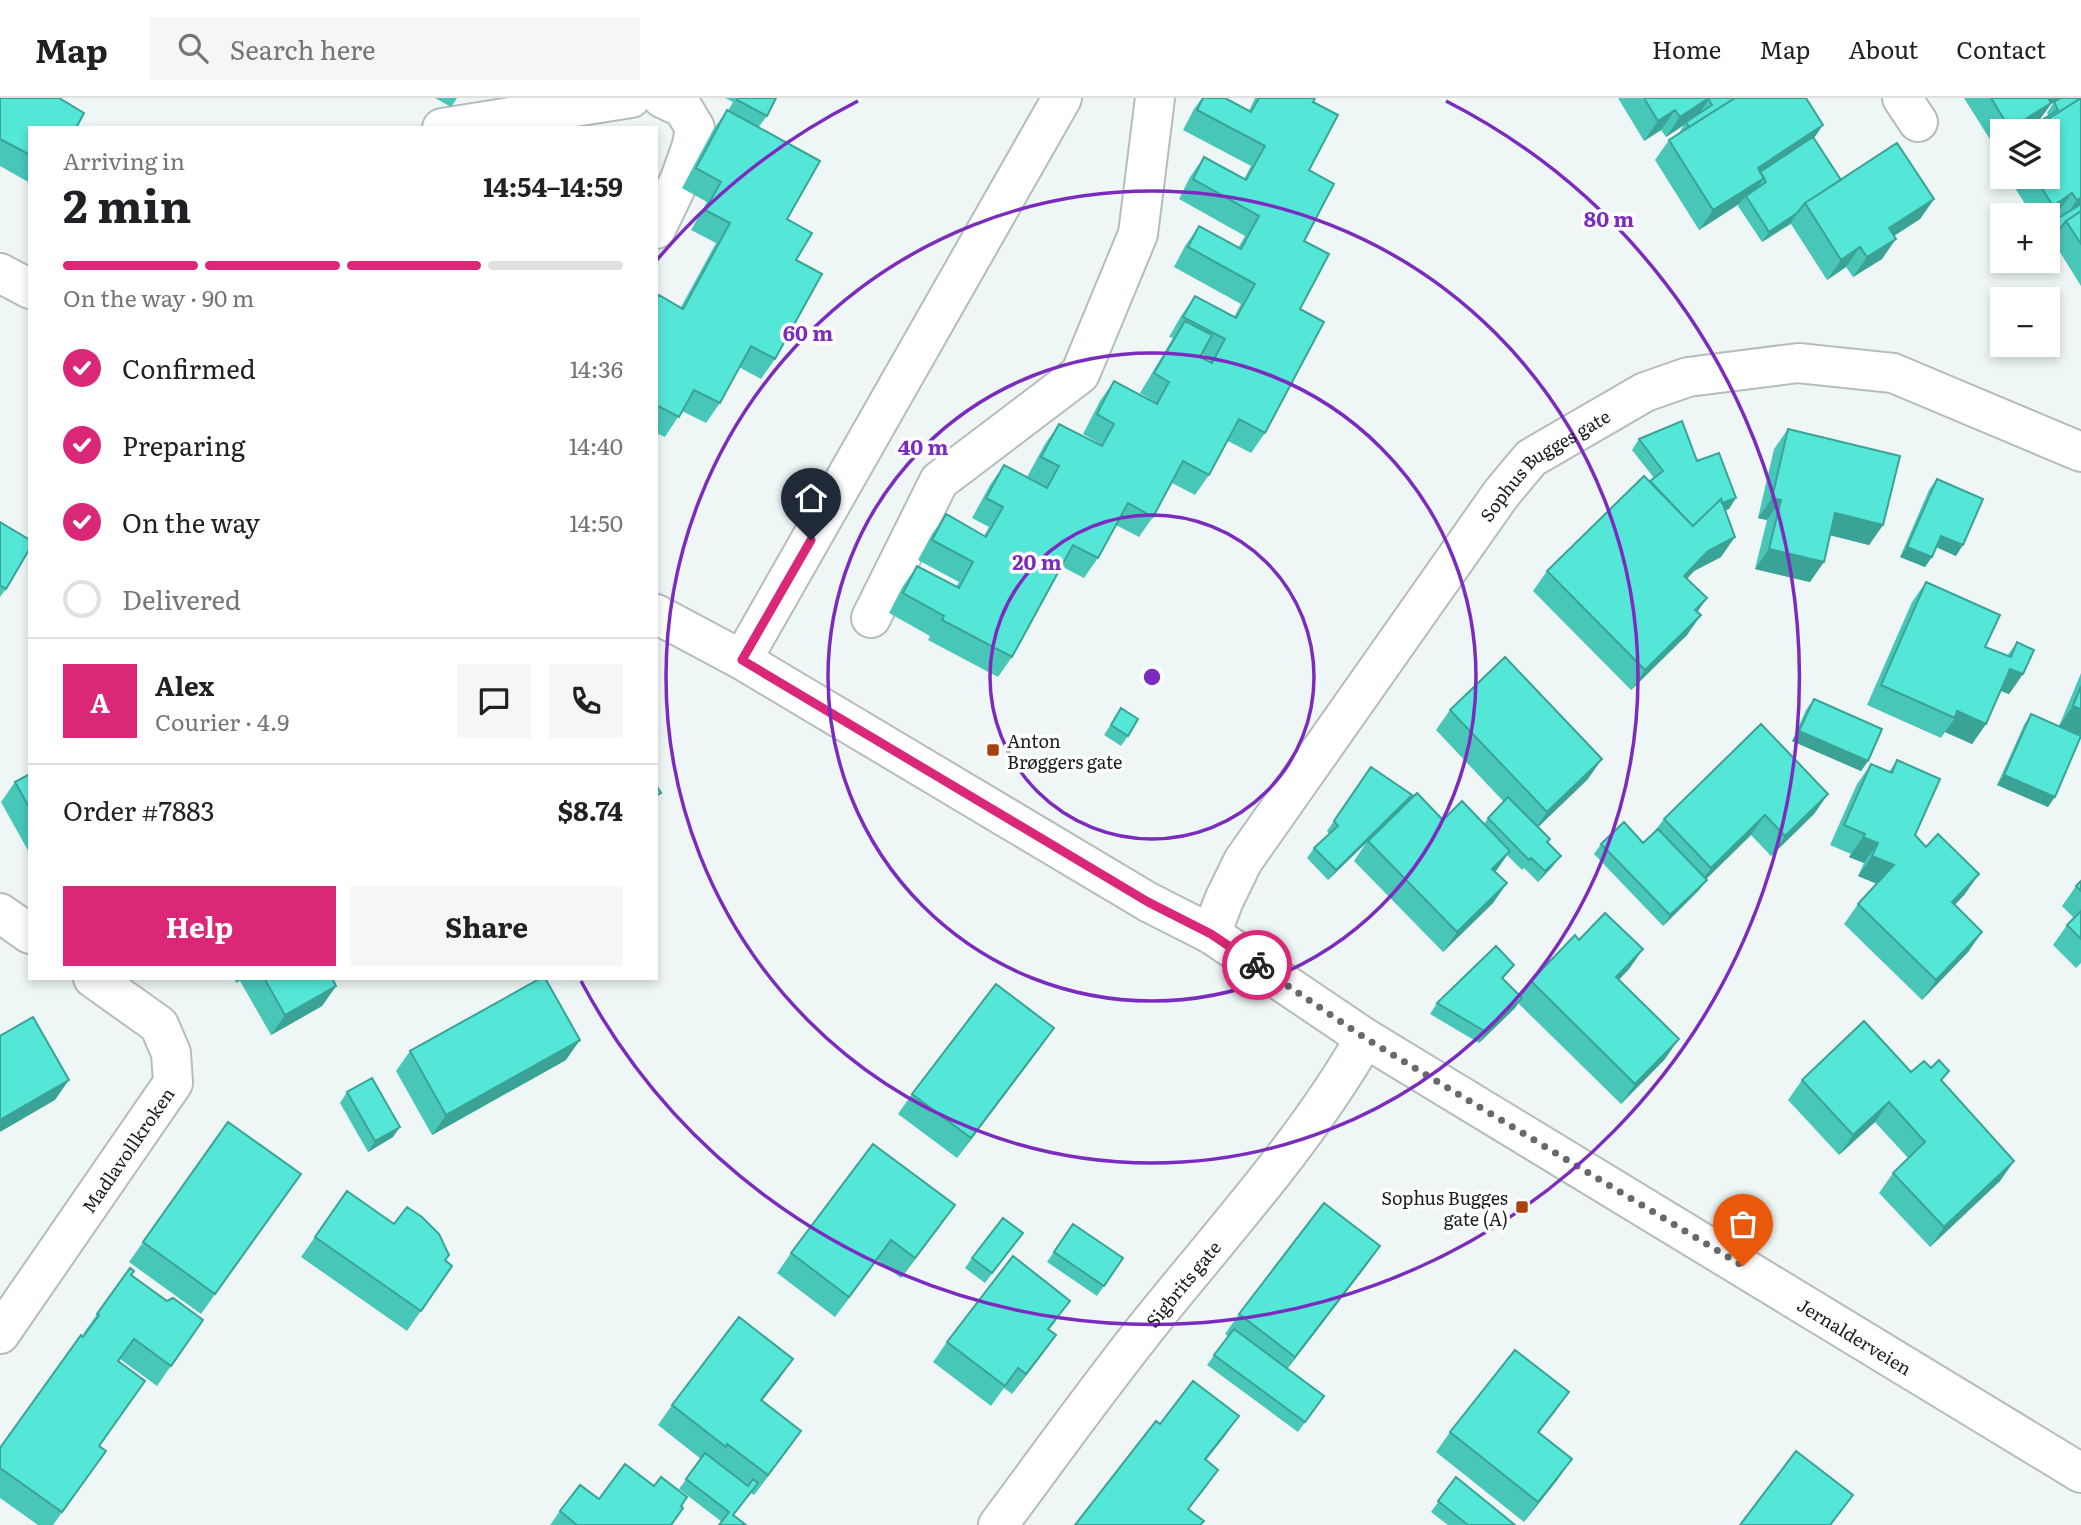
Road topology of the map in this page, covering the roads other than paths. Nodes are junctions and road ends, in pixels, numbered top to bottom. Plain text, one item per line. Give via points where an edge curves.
1 (631, 98) edge
2 (662, 98) edge
3 (1062, 98) edge
4 (1155, 98) edge
5 (455, 126) edge
6 (658, 225) edge
7 (0, 273) edge
8 (28, 288) edge
9 (2081, 452) edge
10 (658, 615) edge
11 (871, 618) dead end
12 (742, 660) junction
13 (0, 913) edge
14 (28, 933) edge
15 (1211, 934) junction
16 (96, 980) edge
17 (1365, 1038) junction
18 (0, 1334) edge
19 (2081, 1473) edge
20 (998, 1525) edge

1 - 5 street
2 - 6 street via 683,108 695,128 680,179
3 - 12 street
4 - 11 street via 1138,234 1080,374 939,481
7 - 8 street
9 - 15 street, Sophus Bugges gate via 1894,373 1798,363 1688,377 1645,392 1607,413 1531,458 1501,495 1243,861
10 - 12 street, Jernalderveien
12 - 15 street, Jernalderveien via 1148,902
13 - 14 street
15 - 17 street, Jernalderveien
16 - 18 street, Madlavollkroken via 159,1025 171,1053 173,1083
17 - 19 street, Jernalderveien
17 - 20 street, Sigbrits gate via 1295,1145 1140,1335

